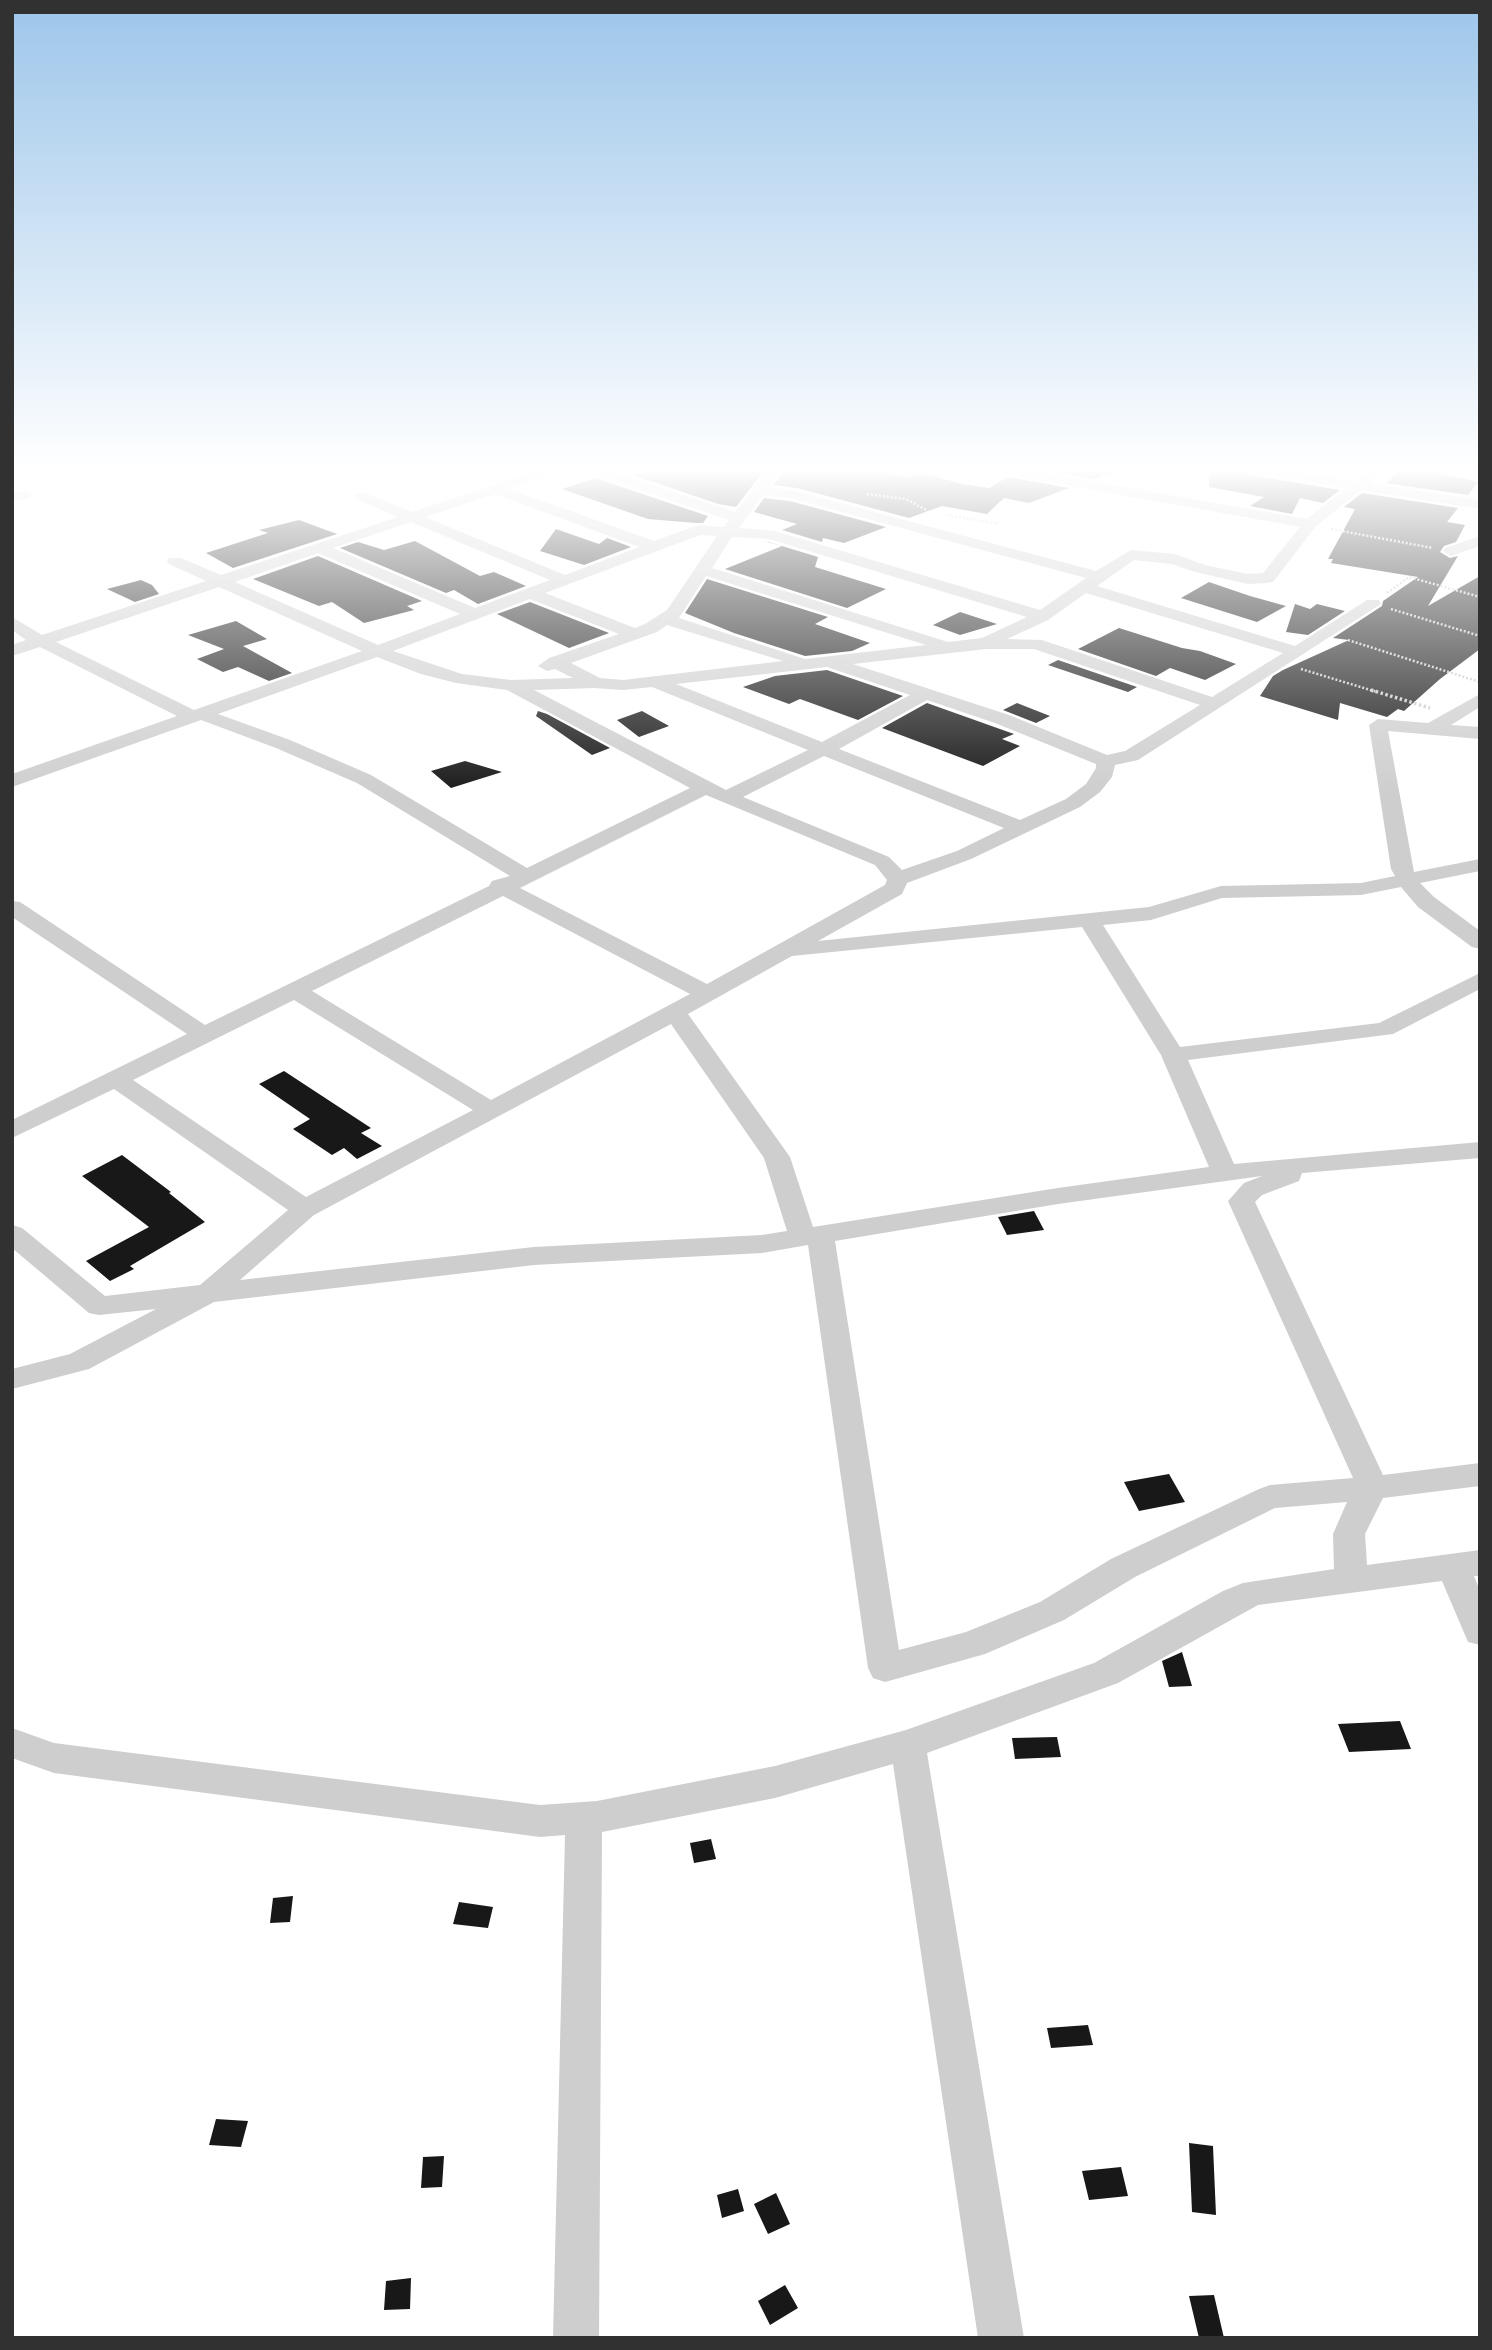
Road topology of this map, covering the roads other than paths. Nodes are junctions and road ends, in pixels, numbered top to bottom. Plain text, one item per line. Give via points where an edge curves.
1 (211, 578) edge
2 (233, 578) edge
3 (388, 578) edge
4 (558, 578) edge
5 (570, 578) edge
6 (697, 578) edge
7 (726, 578) edge
8 (915, 578) edge
9 (1098, 578) edge
10 (564, 580) junction
11 (221, 582) junction
12 (1084, 587) junction
13 (529, 593) junction
14 (1373, 604) road end
15 (474, 614) junction
16 (1042, 616) junction
17 (666, 619) junction
18 (12, 622) edge
19 (635, 634) junction
20 (41, 641) junction
21 (976, 645) junction
22 (951, 648) junction
23 (12, 651) edge
24 (377, 651) junction
25 (1297, 652) junction
26 (825, 660) junction
27 (555, 662) junction
28 (805, 663) junction
29 (654, 682) junction
30 (596, 683) junction
31 (511, 685) junction
32 (925, 694) junction
33 (1480, 699) edge
34 (1215, 704) junction
35 (197, 716) junction
36 (1430, 730) junction
37 (1480, 733) edge
38 (822, 750) junction
39 (1105, 761) junction
40 (12, 781) edge
41 (705, 788) junction
42 (727, 797) junction
43 (1021, 828) junction
44 (1480, 865) edge
45 (524, 875) junction
46 (898, 879) junction
47 (1408, 881) junction
48 (500, 886) junction
49 (12, 907) edge
50 (1088, 920) junction
51 (1480, 942) edge
52 (784, 951) junction
53 (1480, 980) edge
54 (294, 990) junction
55 (708, 994) junction
56 (675, 1012) junction
57 (204, 1035) junction
58 (1173, 1055) junction
59 (116, 1079) junction
60 (491, 1111) junction
61 (12, 1130) edge
62 (1480, 1150) edge
63 (1320, 1163) junction
64 (1225, 1173) junction
65 (305, 1209) junction
66 (12, 1234) edge
67 (811, 1236) junction
68 (207, 1294) junction
69 (12, 1378) edge
70 (1480, 1474) edge
71 (1373, 1488) junction
72 (1466, 1565) edge
73 (1351, 1580) junction
74 (1480, 1632) edge
75 (12, 1743) edge
76 (908, 1745) junction
77 (584, 1818) junction
78 (576, 2338) edge
79 (1001, 2338) edge

1 - 11 street
2 - 11 street
3 - 15 street
4 - 10 street
5 - 10 street
6 - 17 street
7 - 22 street
8 - 16 street
9 - 12 street
10 - 13 street
11 - 20 street
11 - 24 street
12 - 16 street
12 - 25 street
13 - 15 street
13 - 19 street
14 - 25 street
15 - 24 street
16 - 21 street via 993,642
17 - 19 street
17 - 28 street
18 - 20 street
19 - 27 street
20 - 23 street
20 - 35 street
21 - 22 street
21 - 34 street via 1037,644
22 - 26 street
24 - 31 street via 462,679
24 - 35 street
25 - 34 street
26 - 28 street
26 - 32 street
27 - 30 street
27 - 31 street
28 - 29 street
29 - 30 street
29 - 38 street
30 - 31 street
31 - 41 street
32 - 38 street
32 - 39 street
33 - 36 street
34 - 39 street via 1131,755
35 - 40 street
35 - 45 street via 283,744 364,779
36 - 37 street
36 - 47 street via 1378,725 1402,869
38 - 42 street
38 - 43 street
39 - 43 street via 1107,768 1093,788
41 - 42 street
41 - 45 street
42 - 46 street via 882,861
43 - 46 street
44 - 47 street
45 - 48 street
46 - 52 street via 894,889
47 - 50 street via 1361,889 1221,892 1151,913
47 - 51 street via 1426,902
48 - 54 street
48 - 55 street
49 - 57 street
50 - 52 street
50 - 58 street
52 - 55 street
53 - 58 street via 1385,1029
54 - 57 street
54 - 60 street
55 - 56 street
56 - 60 street
56 - 67 street via 777,1157
57 - 59 street
58 - 64 street
59 - 61 street
59 - 65 street
60 - 65 street
62 - 63 street
63 - 64 street
63 - 71 street via 1253,1189 1241,1201
64 - 67 street
65 - 68 street
66 - 68 street via 99,1306
67 - 68 street via 762,1244 534,1256
67 - 71 street via 885,1668 972,1644 1052,1611 1123,1568 1270,1497
68 - 69 street via 79,1362
70 - 71 street
71 - 73 street via 1349,1534
72 - 73 street
72 - 74 street
73 - 76 street via 1255,1592 1106,1673
75 - 77 street via 54,1758 540,1821
76 - 77 street via 775,1782
76 - 79 street
77 - 78 street

